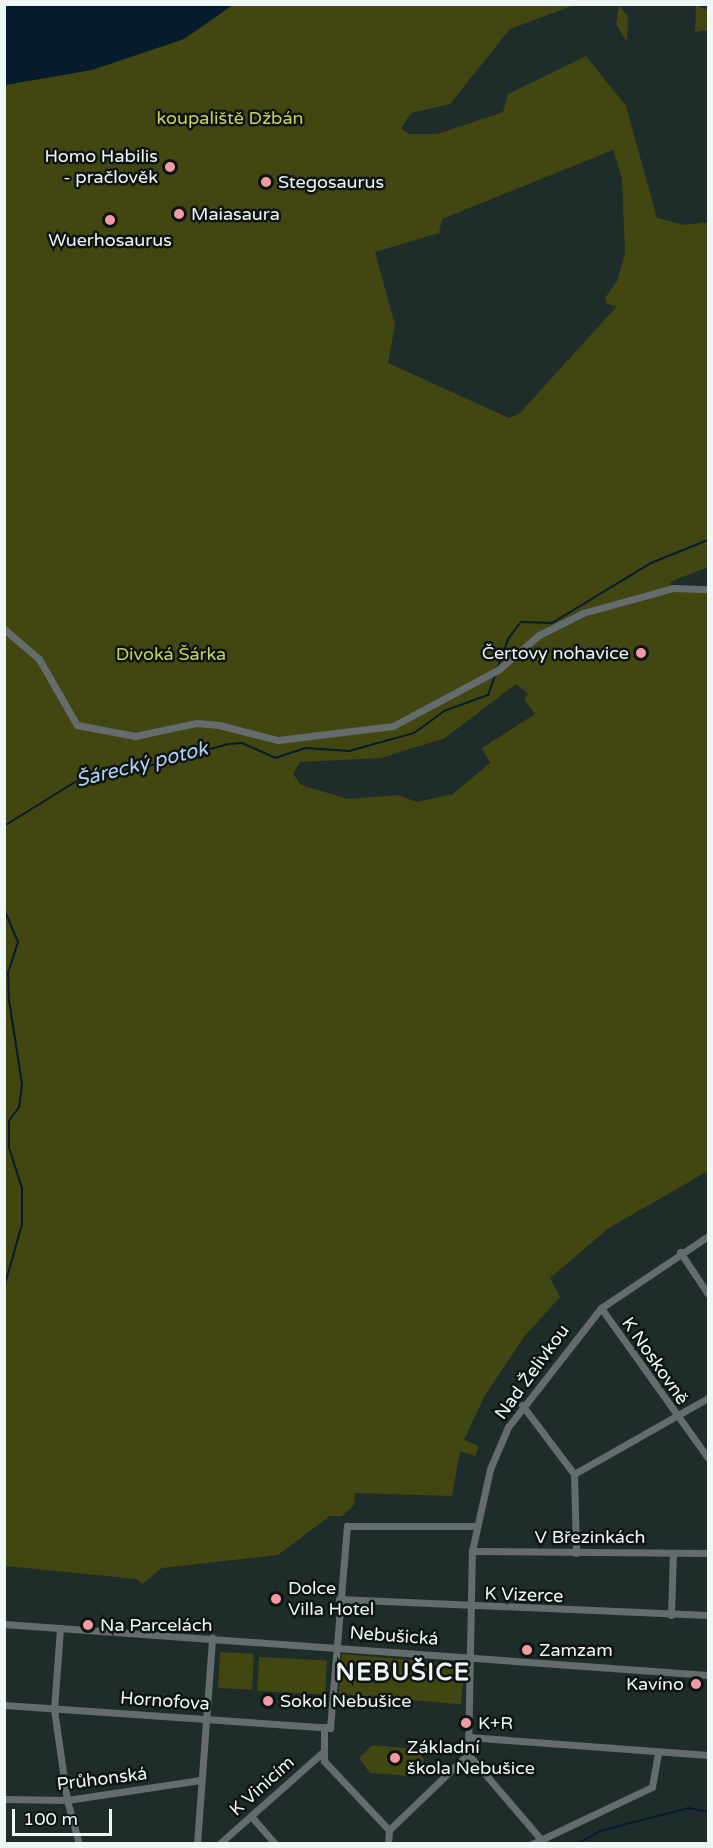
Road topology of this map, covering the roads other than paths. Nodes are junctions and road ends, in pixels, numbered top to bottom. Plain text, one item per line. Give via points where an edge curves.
1 (708, 589) edge
2 (4, 629) edge
3 (708, 1236) edge
4 (680, 1252) junction
5 (708, 1293) edge
6 (601, 1308) junction
7 (708, 1398) edge
8 (522, 1405) junction
9 (676, 1417) junction
10 (708, 1458) edge
11 (574, 1474) junction
12 (476, 1526) junction
13 (472, 1551) junction
14 (708, 1552) edge
15 (576, 1553) junction
16 (674, 1553) junction
17 (339, 1599) junction
18 (470, 1608) junction
19 (671, 1615) junction
20 (708, 1615) edge
21 (4, 1624) edge
22 (60, 1628) junction
23 (212, 1638) junction
24 (338, 1647) junction
25 (470, 1658) junction
26 (708, 1676) edge
27 (4, 1706) edge
28 (54, 1708) junction
29 (206, 1719) junction
30 (324, 1727) junction
31 (468, 1737) junction
32 (324, 1751) junction
33 (658, 1752) junction
34 (468, 1754) junction
35 (708, 1755) edge
36 (201, 1780) junction
37 (4, 1800) edge
38 (67, 1800) junction
39 (251, 1816) junction
40 (389, 1830) junction
41 (539, 1842) edge
42 (79, 1844) edge
43 (197, 1844) edge
44 (219, 1844) edge
45 (275, 1844) edge
46 (388, 1844) edge

1 - 2 street via 673,588 583,613 539,635 495,671 373,732 278,740 196,723 135,736 108,735 68,717 39,659
3 - 4 street, Nad Želivkou
4 - 5 street
4 - 6 street, Nad Želivkou
6 - 8 street, Nad Želivkou
6 - 9 street, K Noskovně
7 - 9 street
8 - 11 street
8 - 12 street, Nad Želivkou via 490,1469
9 - 10 street, K Noskovně
9 - 11 street
11 - 15 street
12 - 13 street, Nad Želivkou
12 - 17 street via 347,1526
13 - 15 street, V Březinkách
13 - 18 street, Nad Želivkou
14 - 16 street, V Březinkách
15 - 16 street, V Březinkách
16 - 19 street
17 - 18 street, K Vizerce
17 - 24 street
18 - 19 street, K Vizerce
18 - 25 street, Nad Želivkou
19 - 20 street, K Vizerce
21 - 22 street, Nebušická
22 - 23 street, Nebušická
22 - 28 street
23 - 24 street, Nebušická
23 - 29 street
24 - 25 street, Nebušická
24 - 30 street via 334,1724
25 - 26 street, Nebušická
25 - 31 street, Nad Želivkou
27 - 28 street, Hornofova
28 - 29 street, Hornofova
28 - 38 street
29 - 30 street, Hornofova
29 - 36 street
30 - 32 street
31 - 33 street
31 - 34 street, Nad Želivkou
32 - 39 street, K Vinicím
32 - 40 street via 326,1762
33 - 35 street
33 - 41 street via 652,1787
34 - 40 street
34 - 41 street
36 - 38 street, Průhonská
36 - 43 street
37 - 38 street, Průhonská
38 - 42 street
39 - 44 street, K Vinicím
39 - 45 street
40 - 46 street

